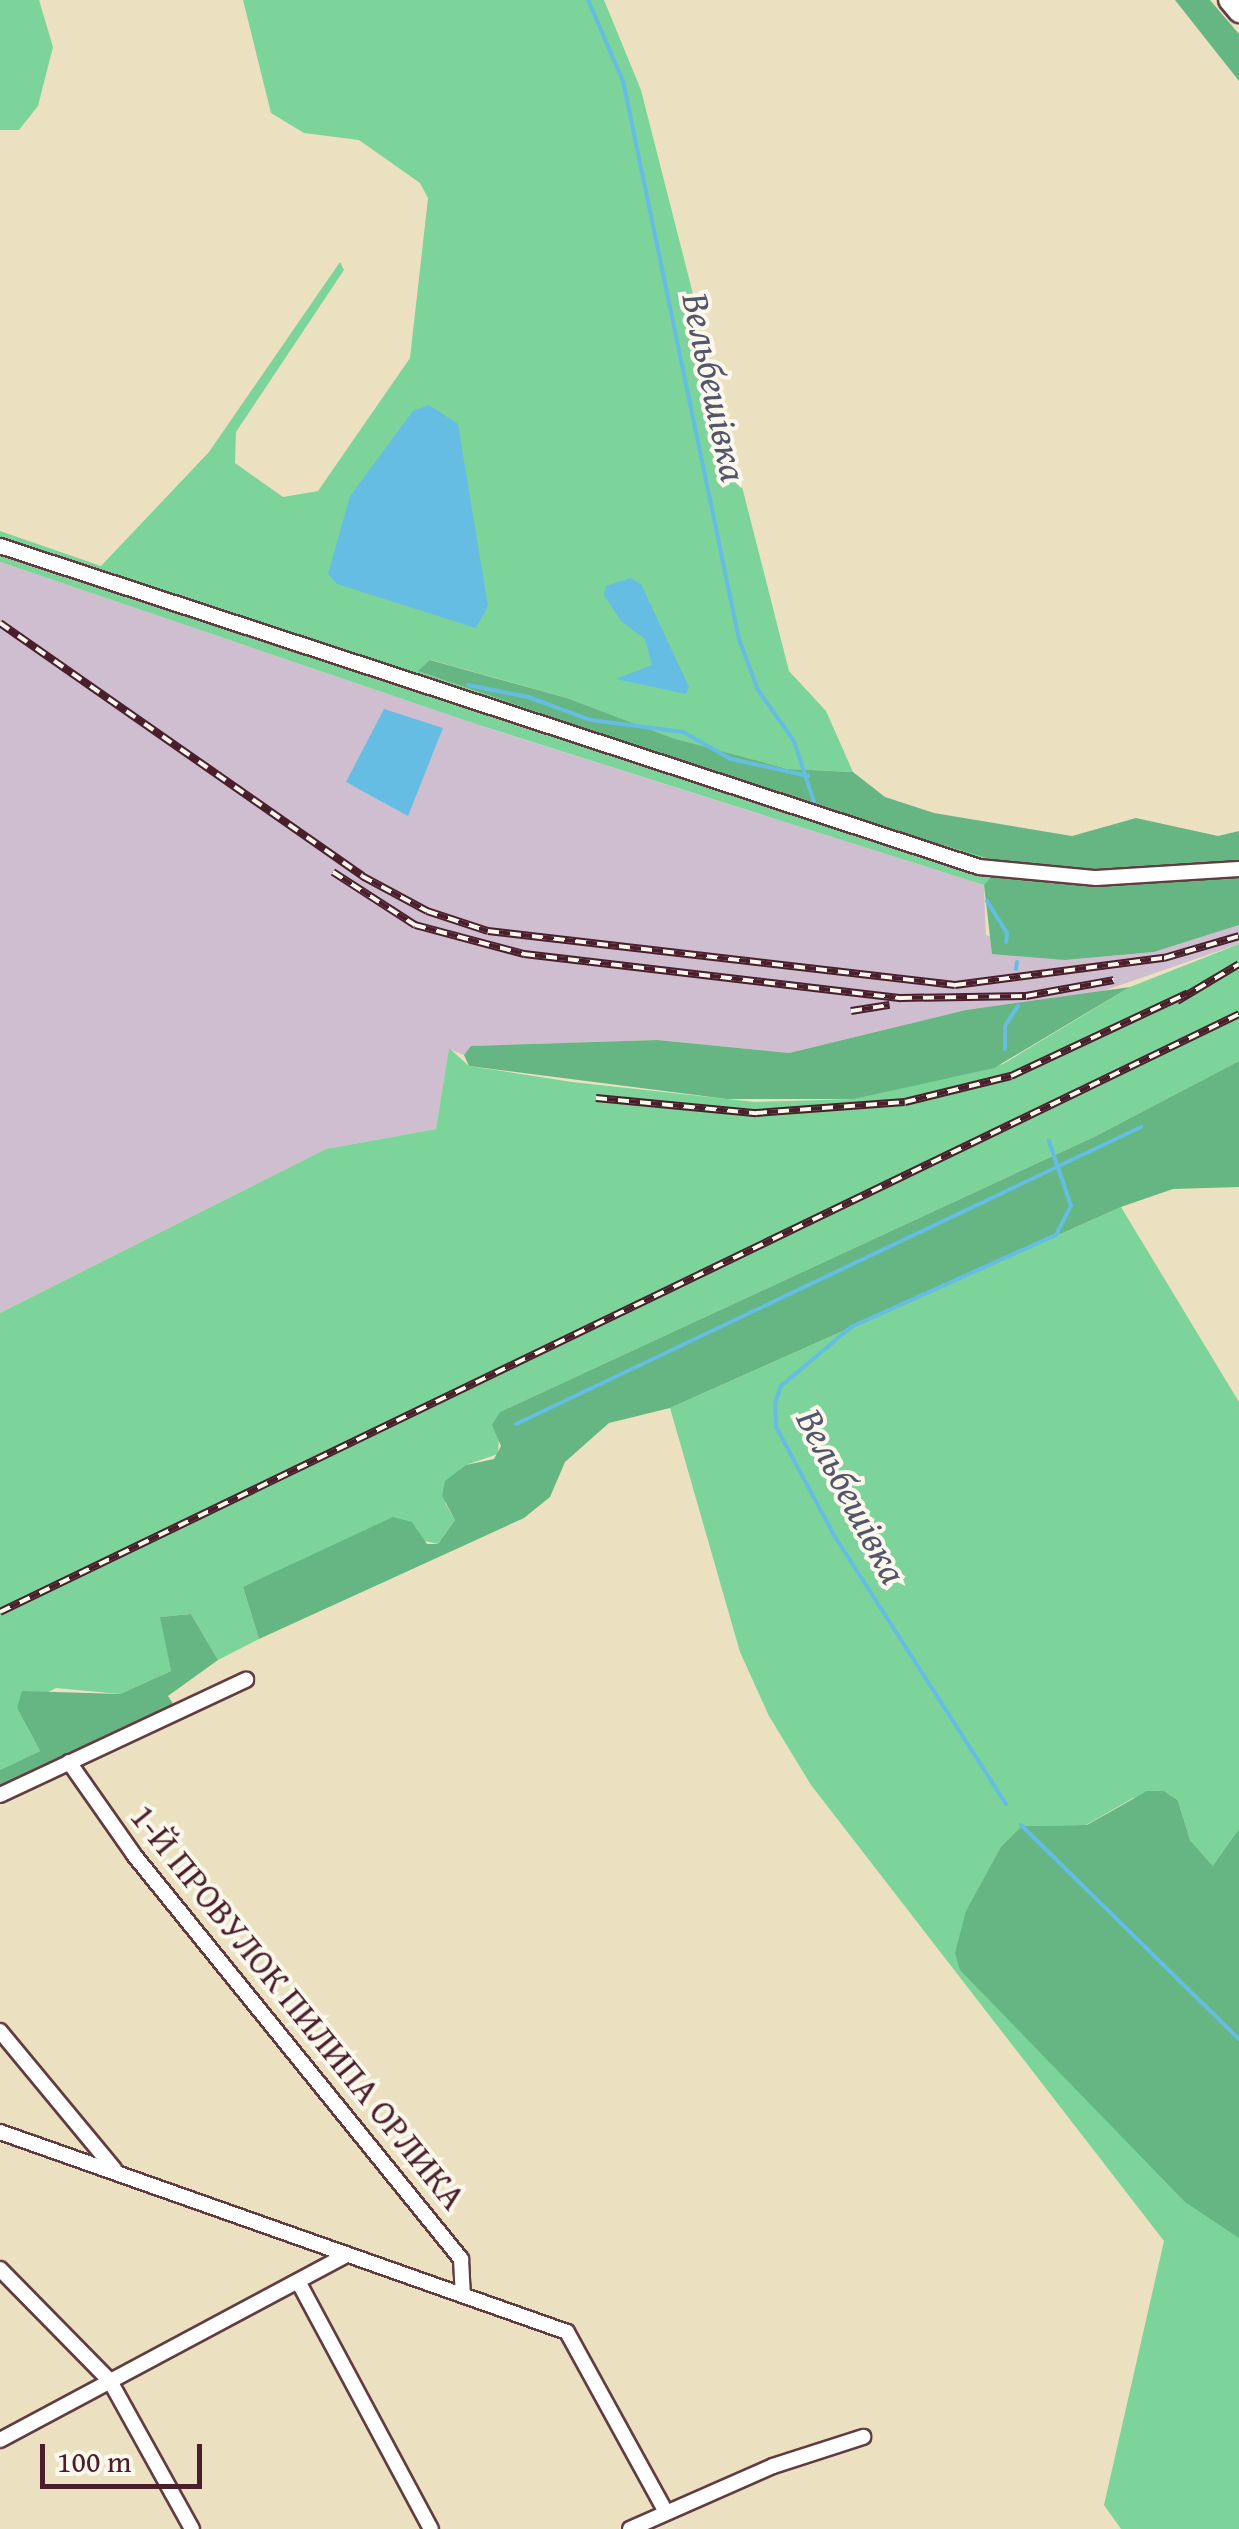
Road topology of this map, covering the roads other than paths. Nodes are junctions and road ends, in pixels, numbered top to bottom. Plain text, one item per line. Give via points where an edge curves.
1 (1229, 0) edge
2 (1239, 12) edge
3 (0, 546) edge
4 (1239, 869) edge
5 (246, 1680) dead end
6 (69, 1762) junction
7 (0, 1795) edge
8 (0, 2031) edge
9 (0, 2132) edge
10 (116, 2172) junction
11 (346, 2256) junction
12 (0, 2269) edge
13 (299, 2283) junction
14 (463, 2293) junction
15 (110, 2381) junction
16 (862, 2437) dead end
17 (0, 2440) edge
18 (666, 2512) junction
19 (192, 2529) edge
20 (430, 2529) edge
21 (630, 2529) edge

1 - 2 highway
3 - 4 street via 979,867 1096,878
5 - 6 street
6 - 7 street
6 - 14 street, 1-Й ПРОВУЛОК ПИЛИПА ОРЛИКА via 134,1855 462,2259
8 - 10 street
9 - 10 street
10 - 11 street
11 - 13 street
11 - 14 street
12 - 15 street
13 - 15 street
13 - 20 street
14 - 18 street via 572,2335
15 - 17 street
15 - 19 street
16 - 18 street
18 - 21 street

